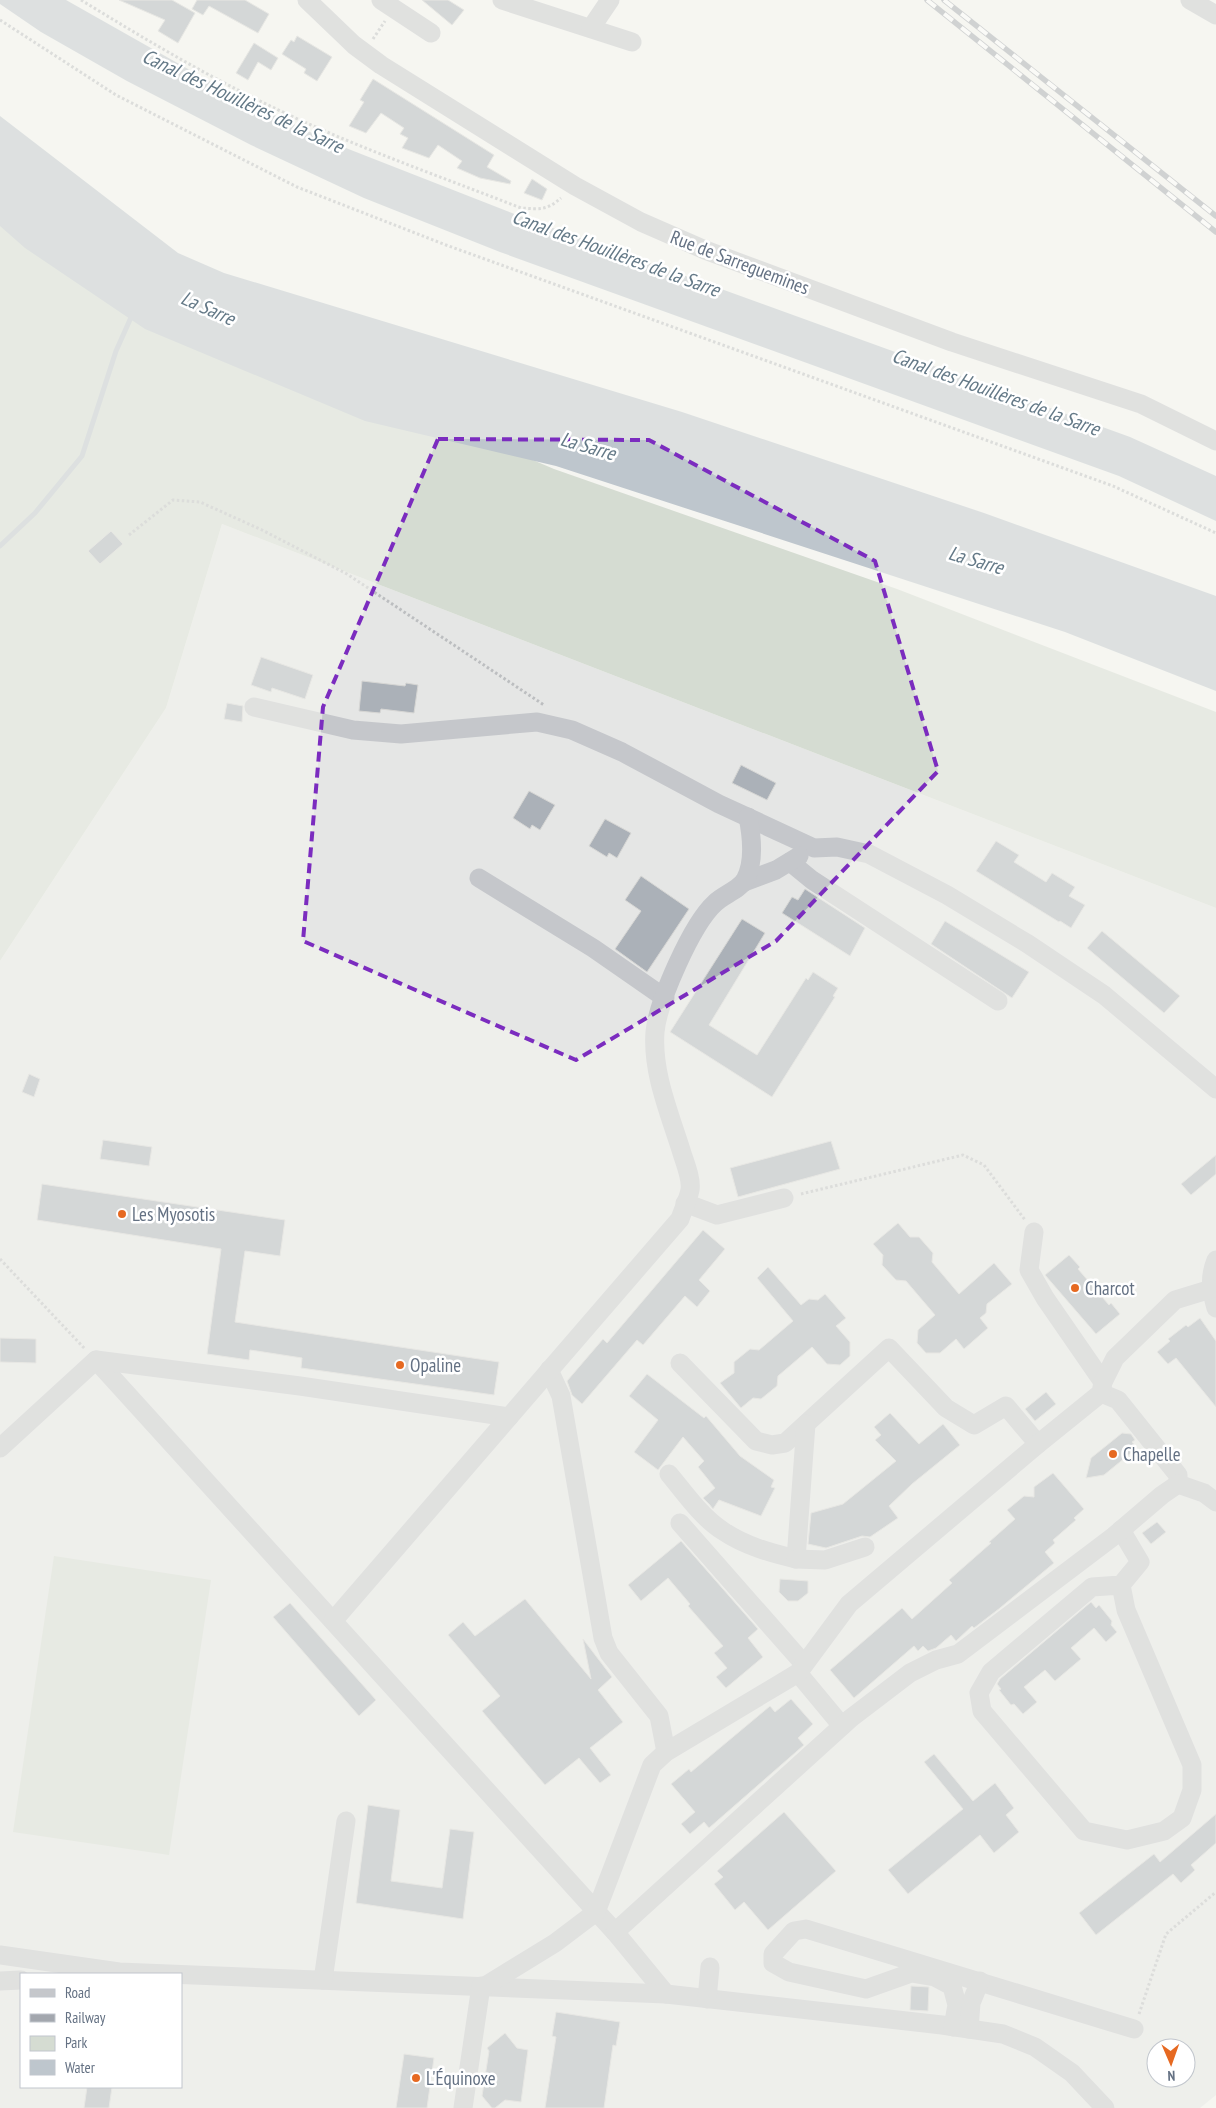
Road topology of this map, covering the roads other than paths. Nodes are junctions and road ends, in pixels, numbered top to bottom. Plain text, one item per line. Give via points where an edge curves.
1 (307, 0) edge
2 (502, 0) edge
3 (610, 0) edge
4 (1190, 0) edge
5 (387, 4) edge
6 (1216, 15) edge
7 (591, 28) junction
8 (431, 33) dead end
9 (632, 42) dead end
10 (1216, 441) edge
11 (254, 707) dead end
12 (748, 818) junction
13 (814, 848) junction
14 (790, 862) junction
15 (479, 878) dead end
16 (744, 882) junction
17 (665, 998) junction
18 (998, 1000) dead end
19 (1216, 1090) edge
20 (784, 1198) road end
21 (685, 1203) junction
22 (1034, 1232) road end
23 (1216, 1260) edge
24 (1210, 1289) junction
25 (1216, 1308) edge
26 (96, 1360) junction
27 (680, 1363) dead end
28 (549, 1370) junction
29 (1102, 1388) junction
30 (509, 1417) junction
31 (806, 1424) junction
32 (1038, 1444) junction
33 (0, 1448) edge
34 (669, 1474) dead end
35 (1178, 1484) junction
36 (1216, 1502) edge
37 (680, 1523) dead end
38 (1121, 1530) junction
39 (865, 1547) dead end
40 (796, 1559) junction
41 (1121, 1585) junction
42 (333, 1622) junction
43 (801, 1669) junction
44 (842, 1726) junction
45 (666, 1752) junction
46 (346, 1820) dead end
47 (596, 1912) junction
48 (615, 1932) junction
49 (0, 1955) edge
50 (710, 1967) dead end
51 (74, 1970) edge
52 (144, 1973) edge
53 (182, 1974) edge
54 (20, 1980) edge
55 (323, 1980) junction
56 (0, 1981) edge
57 (980, 1981) junction
58 (483, 1986) junction
59 (866, 1989) junction
60 (666, 1994) junction
61 (707, 1999) junction
62 (837, 2013) junction
63 (961, 2028) junction
64 (1134, 2029) road end
65 (463, 2108) edge
66 (1106, 2108) edge

1 - 10 street, Rue de Sarreguemines via 365,53 575,186 641,222 705,250 952,342 1141,404
2 - 7 street
3 - 7 street
4 - 6 street
5 - 8 street
7 - 9 street
11 - 12 street via 353,730 401,734 537,722 572,730 622,752
12 - 13 street
12 - 16 street via 752,835 751,864
13 - 14 street
13 - 19 street via 837,847 869,854 947,895 1104,995
14 - 16 street
14 - 18 street via 812,880
15 - 17 street via 593,948
16 - 17 street via 715,903 696,926
17 - 21 street via 655,1031 654,1056 686,1168 690,1189
20 - 21 street via 717,1215
21 - 28 street via 680,1219
22 - 29 street via 1029,1270
23 - 24 street
24 - 25 street
24 - 29 street via 1175,1300 1115,1358
26 - 30 street
26 - 33 street
26 - 42 street
27 - 31 street via 756,1441 772,1445 785,1443
28 - 30 street
28 - 45 street via 561,1396 603,1638 609,1653 659,1716
29 - 32 street
29 - 35 street via 1118,1400 1178,1475
30 - 42 street
31 - 32 street via 888,1348 946,1408 974,1425 1006,1406
31 - 40 street
32 - 43 street via 849,1604
34 - 40 street via 722,1531 766,1552
35 - 36 street via 1204,1493
35 - 38 street
37 - 43 street
38 - 41 street via 1140,1562
38 - 44 street via 958,1654 936,1660 910,1673
39 - 40 street via 825,1560
41 - 41 street via 1092,1587 991,1672 979,1693 982,1711 1084,1832 1128,1840 1164,1831 1182,1818 1192,1790 1192,1765 1126,1610
42 - 47 street
43 - 44 street
43 - 45 street
44 - 48 street
45 - 47 street via 652,1765 644,1782
46 - 55 street
47 - 48 street
47 - 58 street via 555,1942
48 - 60 street
49 - 51 street
50 - 61 street
51 - 52 street
53 - 55 street
54 - 56 street
55 - 58 street
57 - 59 street via 806,1929 794,1931 773,1954 773,1963 789,1972
57 - 63 street
57 - 64 street
58 - 60 street
58 - 65 street
59 - 62 street
59 - 63 street via 910,1973 935,1976 952,1986
60 - 61 street
61 - 62 street
62 - 63 street
63 - 66 street via 1003,2034 1035,2047 1072,2073

